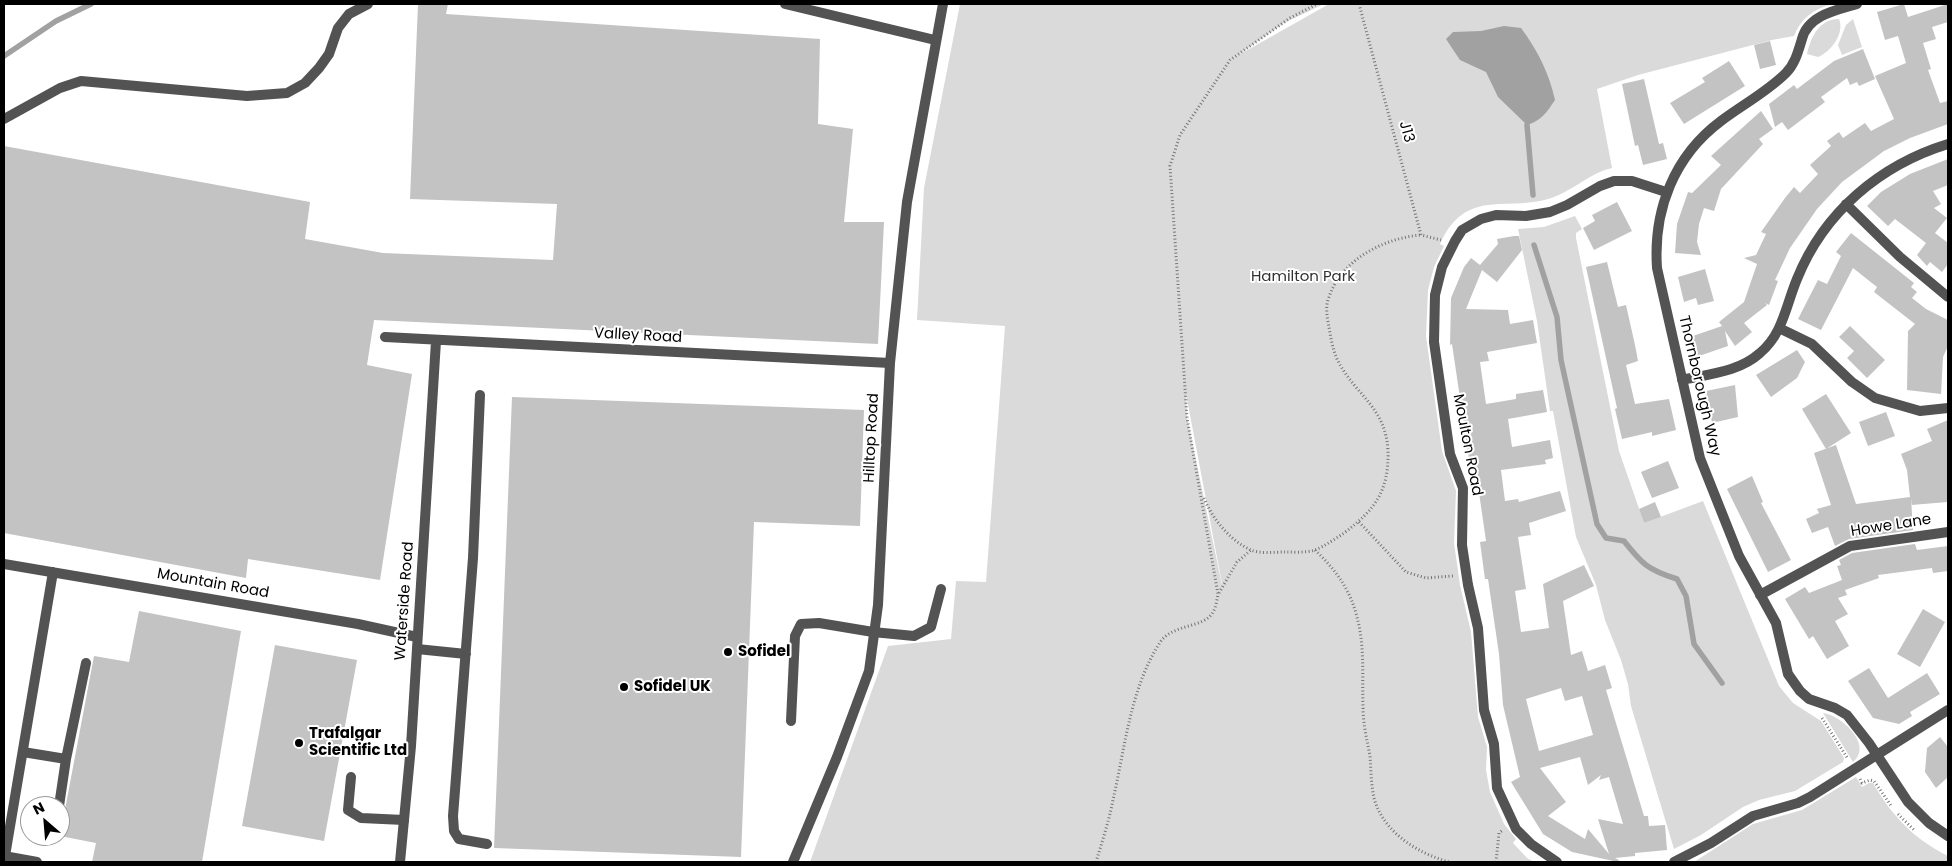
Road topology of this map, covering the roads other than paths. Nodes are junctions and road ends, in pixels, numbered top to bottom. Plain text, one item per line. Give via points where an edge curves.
1 (368, 4) edge
2 (785, 4) edge
3 (943, 4) edge
4 (1857, 4) edge
5 (935, 40) junction
6 (4, 119) edge
7 (1948, 144) edge
8 (1666, 192) junction
9 (1846, 204) junction
10 (1948, 297) edge
11 (1779, 328) junction
12 (385, 337) dead end
13 (436, 341) junction
14 (890, 363) junction
15 (1682, 380) junction
16 (480, 395) dead end
17 (1948, 408) edge
18 (1948, 532) edge
19 (4, 564) edge
20 (53, 572) junction
21 (941, 589) dead end
22 (1760, 595) junction
23 (873, 632) junction
24 (417, 636) junction
25 (416, 650) junction
26 (466, 654) junction
27 (86, 663) dead end
28 (1948, 710) edge
29 (791, 721) dead end
30 (23, 752) junction
31 (1878, 756) junction
32 (66, 759) junction
33 (351, 777) dead end
34 (60, 796) edge
35 (404, 820) junction
36 (1948, 836) edge
37 (487, 844) dead end
38 (4, 856) edge
39 (34, 862) edge
40 (400, 862) edge
41 (793, 862) edge
42 (1557, 862) edge
43 (1674, 862) edge

1 - 6 street via 349,14 338,28 319,68 305,83 287,93 247,96 81,80
2 - 5 street
3 - 5 street, Hilltop Road
4 - 8 street, Thornborough Way via 1827,13 1810,25 1790,68 1695,144
5 - 14 street, Hilltop Road via 907,202
7 - 9 street via 1919,154 1887,171
8 - 15 street, Thornborough Way via 1659,224 1657,261
8 - 42 street, Moulton Road via 1627,180 1609,182 1550,212 1481,219 1462,230 1452,245 1437,286 1433,325 1449,448 1464,488 1461,531 1466,575 1478,628 1484,710 1494,744 1495,780 1501,801 1513,823 1527,840
9 - 10 street via 1900,257
9 - 11 street via 1807,257
11 - 15 street via 1765,349 1744,364
11 - 17 street via 1812,344 1852,382 1875,398 1920,411
12 - 13 street, Valley Road
13 - 14 street, Valley Road
13 - 24 street, Waterside Road
14 - 23 street, Hilltop Road via 878,605
15 - 22 street, Thornborough Way via 1702,464 1739,556
16 - 26 street
18 - 22 street, Howe Lane via 1850,546
19 - 20 street, Mountain Road
20 - 24 street, Mountain Road
20 - 30 street
21 - 23 street via 931,627 914,636
22 - 31 street, Thornborough Way via 1778,630 1788,674 1800,691 1812,700 1847,715
23 - 29 street via 819,622 801,624 795,636
23 - 41 street, Hilltop Road via 868,670 837,757
24 - 25 street, Waterside Road
25 - 26 street
25 - 35 street, Waterside Road
26 - 37 street via 454,831 459,839
27 - 32 street
28 - 31 street
30 - 32 street
30 - 38 street
31 - 36 street, Thornborough Way via 1914,809
31 - 43 street via 1803,801 1747,819 1712,843
32 - 34 street
33 - 35 street via 348,810 360,818
35 - 40 street, Waterside Road
38 - 39 street

